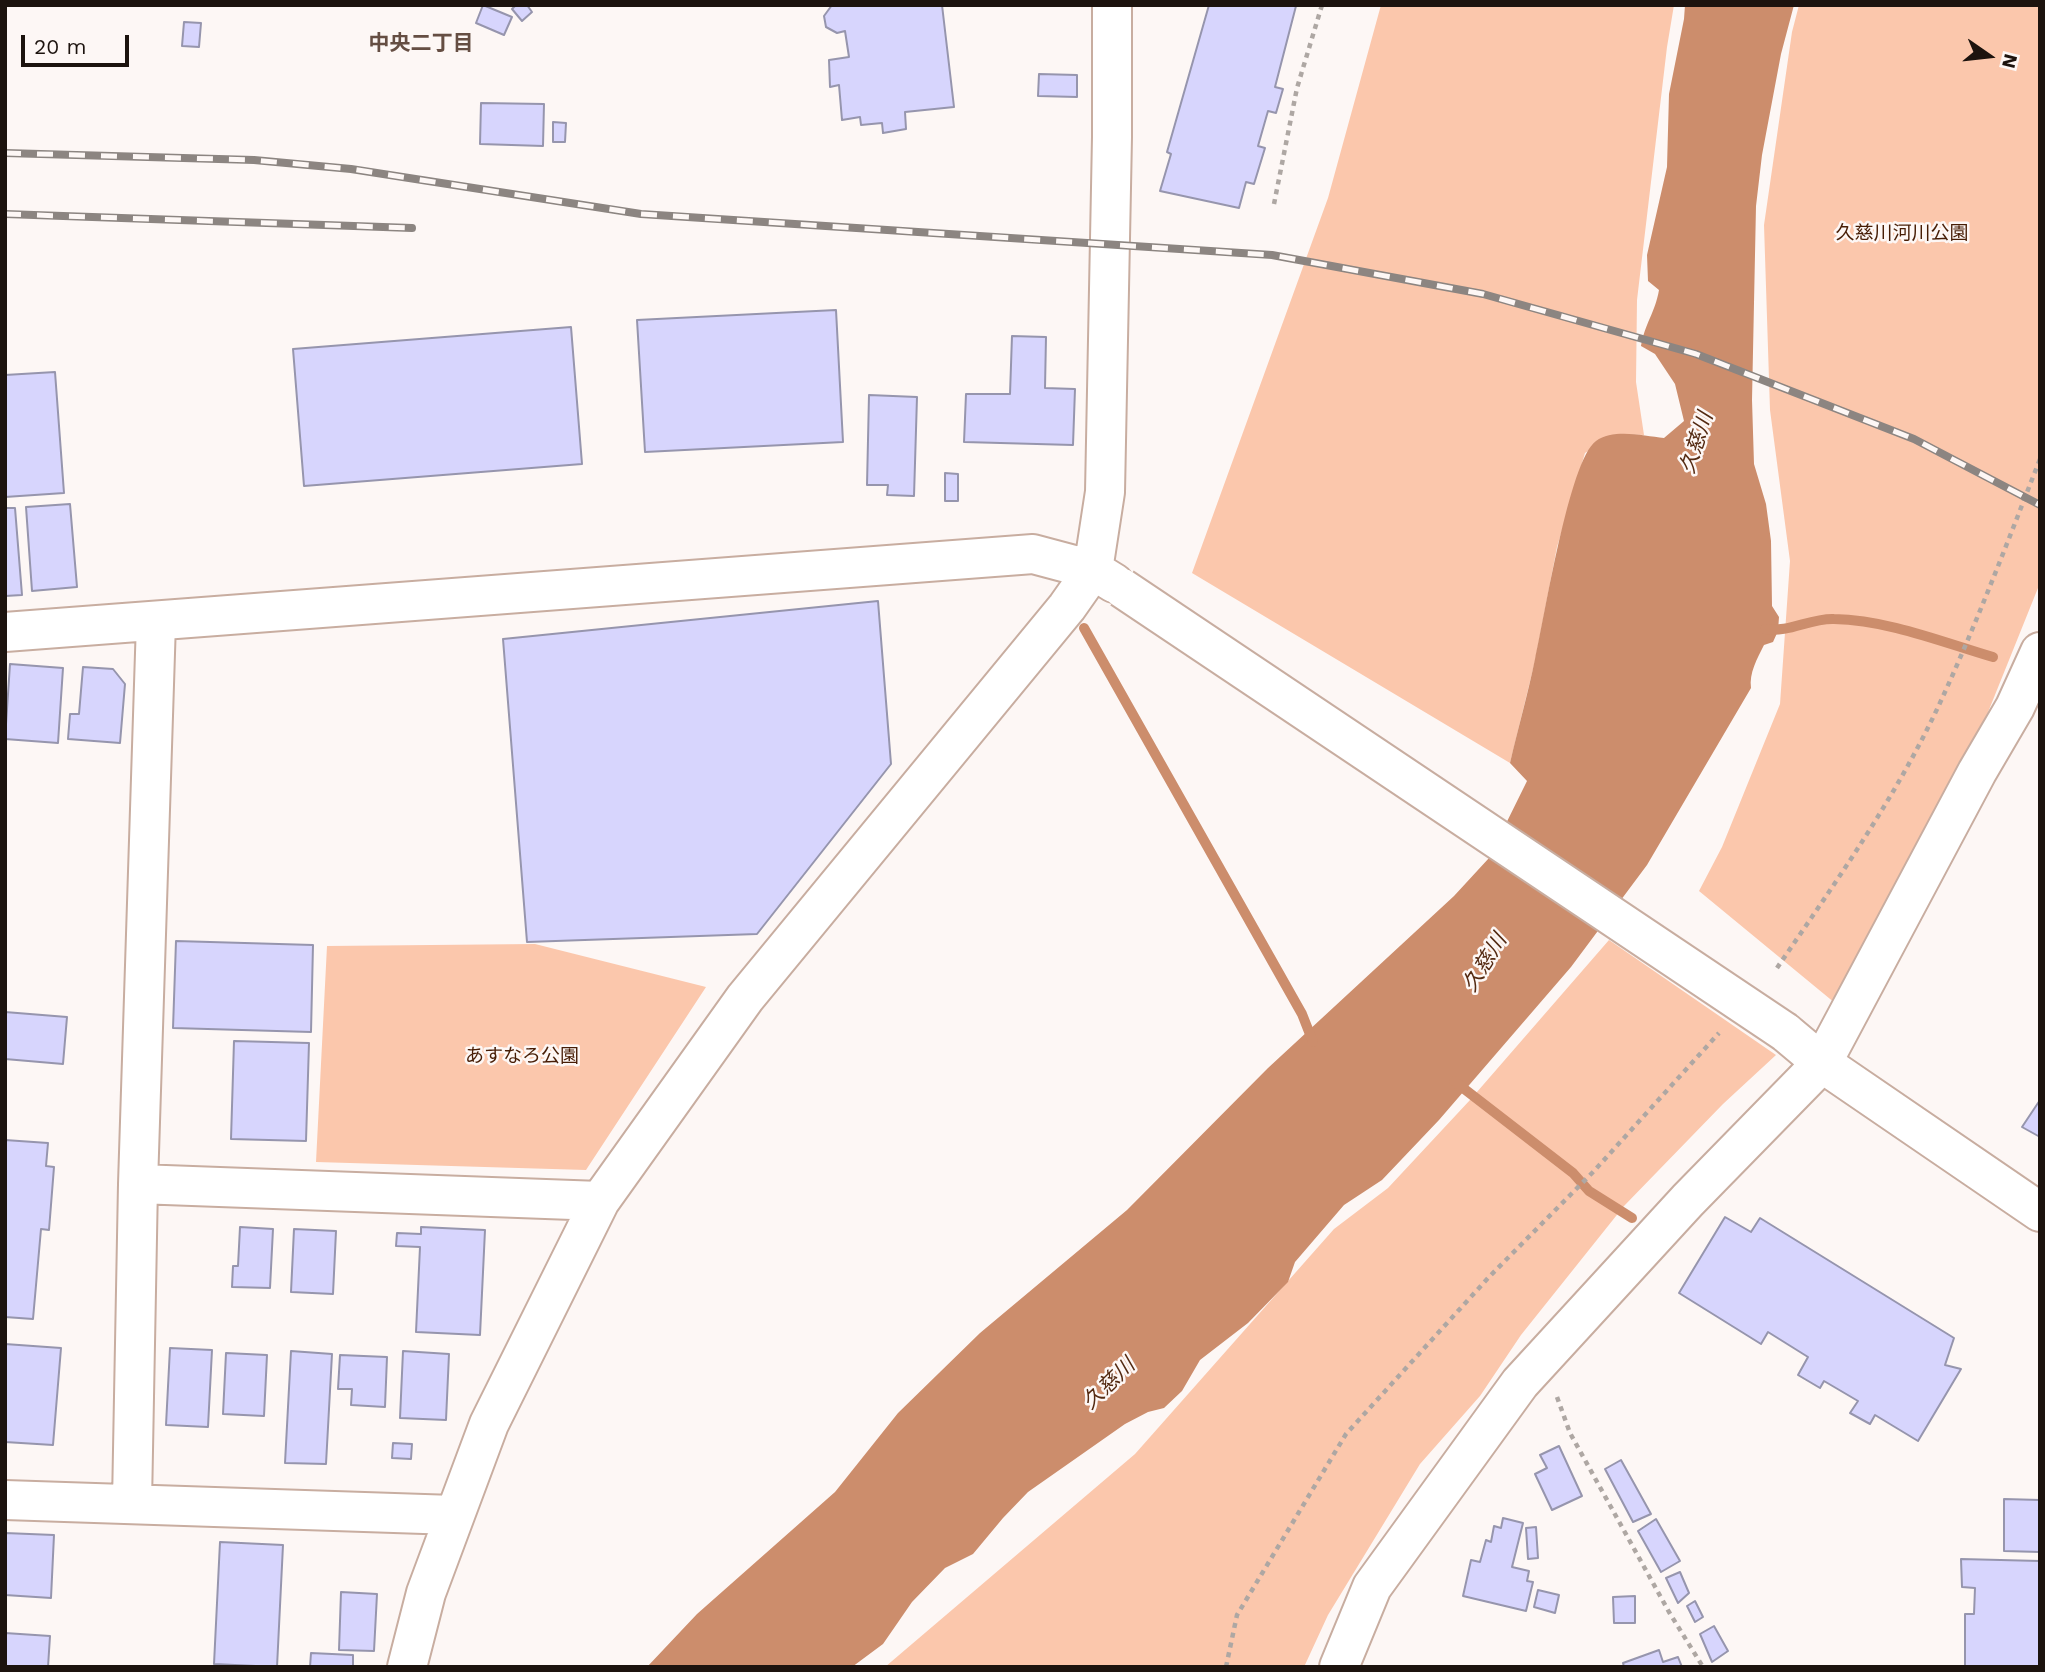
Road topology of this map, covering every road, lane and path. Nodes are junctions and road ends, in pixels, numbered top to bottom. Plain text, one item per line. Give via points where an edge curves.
1 (1112, 5) edge
2 (1322, 5) edge
3 (1274, 204) dead end
4 (2040, 459) edge
5 (1108, 579) junction
6 (156, 622) junction
7 (5, 632) edge
8 (2040, 652) edge
9 (1777, 968) dead end
10 (1720, 1032) dead end
11 (1822, 1063) junction
12 (138, 1184) junction
13 (600, 1201) junction
14 (2040, 1212) edge
15 (1544, 1357) junction
16 (5, 1500) edge
17 (132, 1503) junction
18 (454, 1515) junction
19 (407, 1667) edge
20 (1226, 1667) edge
21 (1339, 1667) edge
22 (1703, 1667) edge

1 - 5 street via 1105,492
2 - 3 path via 1297,88
4 - 9 path via 1938,706 1872,828
5 - 6 street via 1033,554
5 - 11 street, bridge via 1785,1032
5 - 13 street via 1068,607 745,998
6 - 7 street
6 - 12 street
8 - 11 street via 2015,707
10 - 20 path via 1346,1434 1237,1615
11 - 14 street
11 - 15 street
12 - 13 street
12 - 17 street
13 - 18 street via 489,1424
15 - 21 street via 1505,1403 1372,1587
15 - 22 path via 1570,1433
16 - 17 street
17 - 18 street
18 - 19 street via 426,1593

